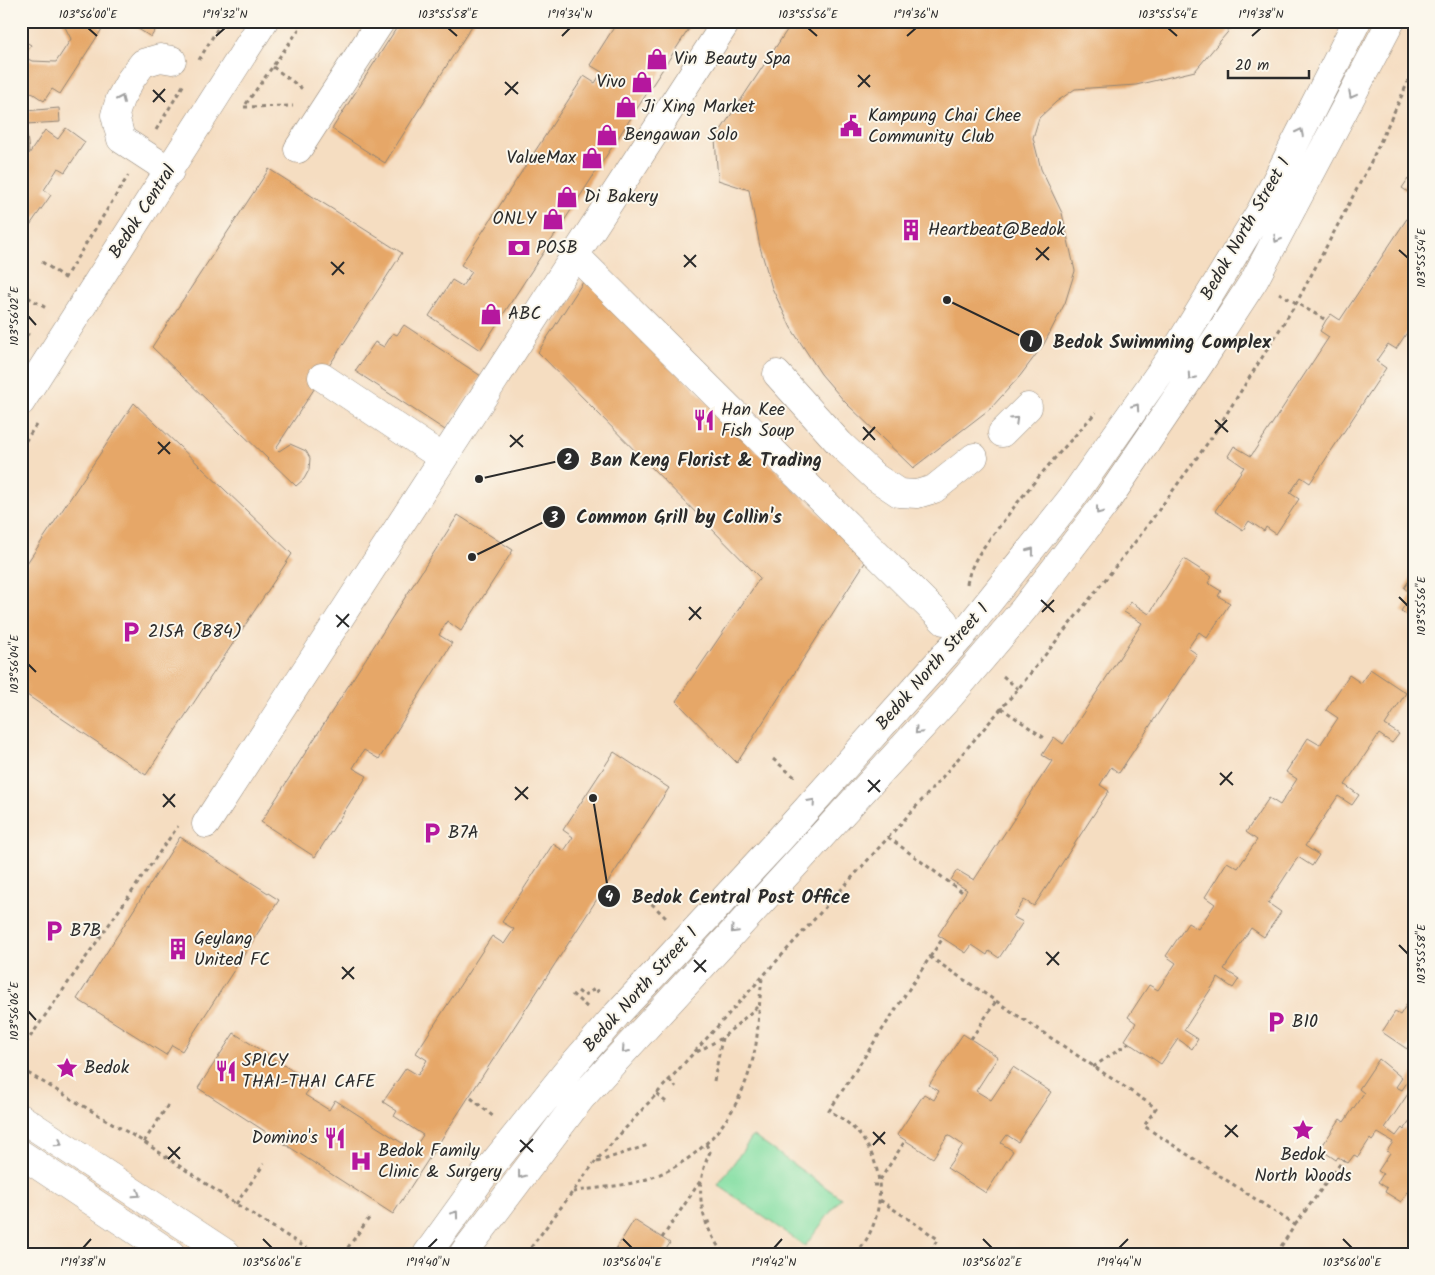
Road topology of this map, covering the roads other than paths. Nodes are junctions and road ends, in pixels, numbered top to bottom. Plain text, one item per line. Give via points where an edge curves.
1 (264, 21) edge
2 (381, 21) edge
3 (727, 21) edge
4 (1357, 21) edge
5 (1391, 21) edge
6 (186, 67) road end
7 (298, 149) dead end
8 (170, 171) junction
9 (575, 255) junction
10 (777, 374) dead end
11 (322, 377) dead end
12 (21, 402) edge
13 (1028, 407) dead end
14 (1002, 433) dead end
15 (974, 457) dead end
16 (443, 458) junction
17 (944, 621) dead end
18 (195, 822) road end
19 (21, 1118) edge
20 (21, 1154) edge
21 (171, 1254) edge
22 (227, 1254) edge
23 (427, 1254) edge
24 (463, 1254) edge

1 - 8 street, Bedok Central
2 - 7 street
3 - 9 street
23 -> 4 street, Bedok North Street 1 via 481,1179 565,1074 960,638 1071,499 1176,350 1260,212
5 -> 24 street, Bedok North Street 1 via 1255,279 1104,505 1023,610 951,695 581,1098
8 -> 6 street via 132,145 115,115 120,99 143,63 160,58
8 - 12 street, Bedok Central
9 - 16 street
9 - 17 street
10 - 15 street via 846,450 899,492 917,494 934,489
11 - 16 street
14 -> 13 street
16 - 18 street
19 -> 22 street
20 - 21 street

